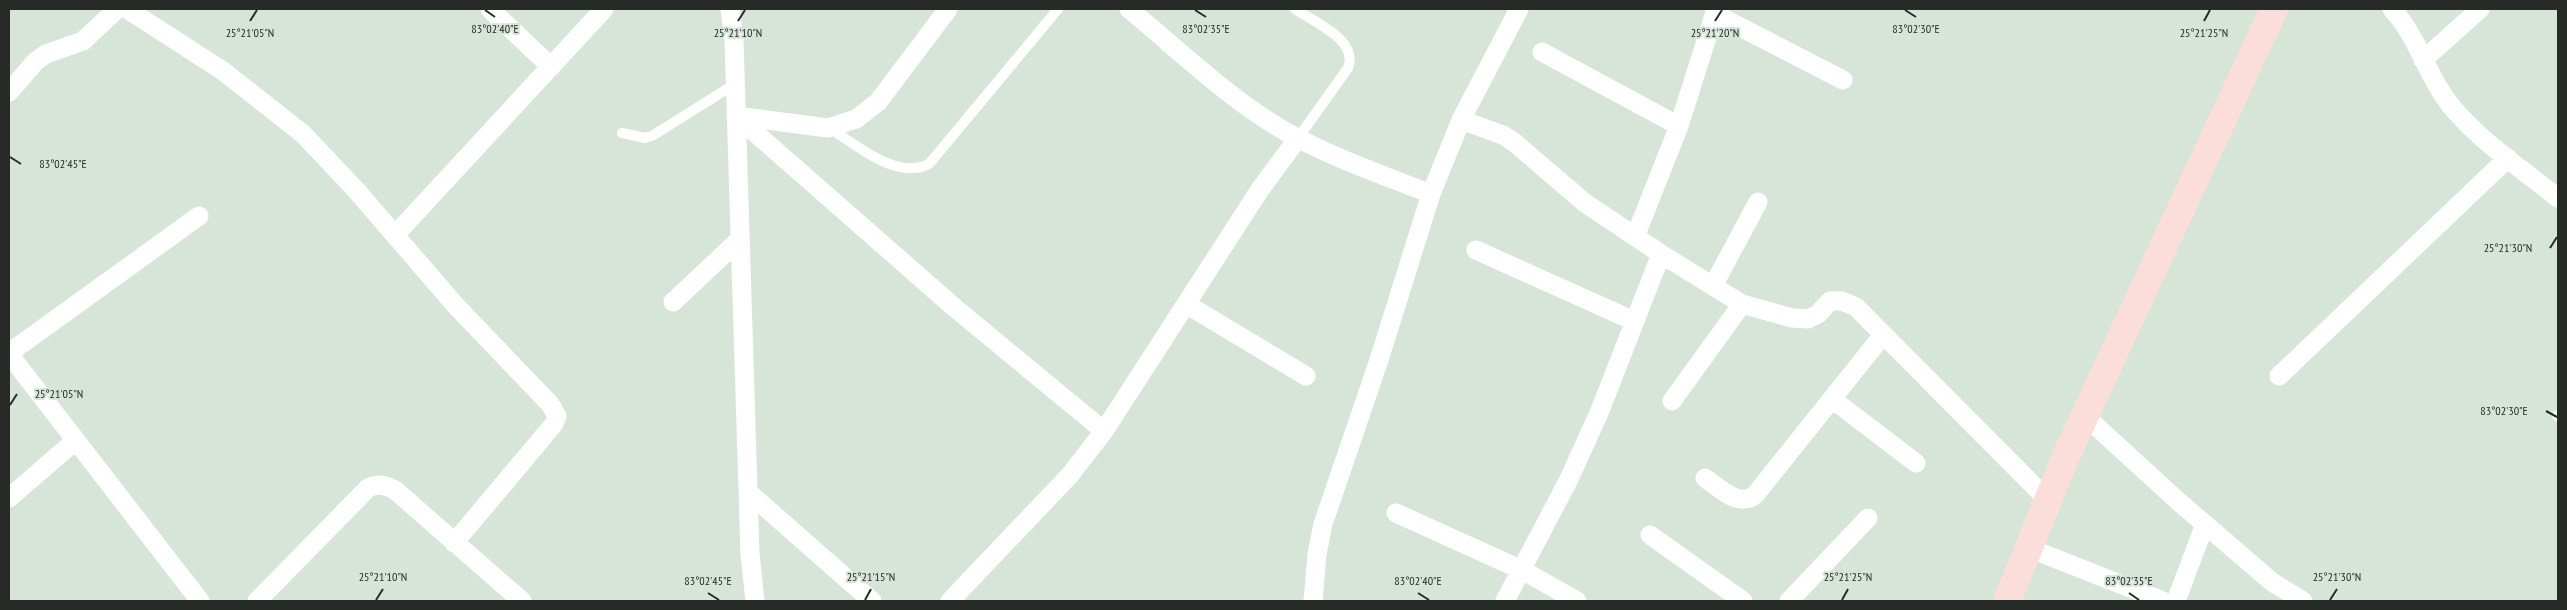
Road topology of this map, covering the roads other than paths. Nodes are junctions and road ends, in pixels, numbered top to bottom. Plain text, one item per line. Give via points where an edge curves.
1 (117, 9) edge
2 (127, 9) edge
3 (490, 9) edge
4 (604, 9) edge
5 (730, 9) edge
6 (948, 9) edge
7 (1058, 9) edge
8 (1129, 9) edge
9 (1295, 9) edge
10 (1519, 9) edge
11 (2274, 9) edge
12 (2394, 9) edge
13 (2480, 9) edge
14 (1715, 11) edge
15 (1542, 52) dead end
16 (2423, 60) junction
17 (551, 67) junction
18 (1843, 80) dead end
19 (735, 84) junction
20 (9, 92) edge
21 (736, 116) junction
22 (1461, 120) junction
23 (1679, 126) junction
24 (828, 128) junction
25 (622, 133) dead end
26 (1298, 138) junction
27 (2508, 158) junction
28 (1432, 194) junction
29 (2558, 198) edge
30 (1758, 202) dead end
31 (199, 216) dead end
32 (395, 235) junction
33 (1636, 237) junction
34 (740, 239) junction
35 (1476, 250) dead end
36 (1660, 254) junction
37 (1713, 286) junction
38 (673, 302) dead end
39 (1186, 304) junction
40 (1742, 304) junction
41 (1634, 321) junction
42 (1883, 335) junction
43 (9, 353) edge
44 (1306, 376) dead end
45 (2279, 376) dead end
46 (1832, 399) junction
47 (1672, 401) dead end
48 (2086, 417) junction
49 (1104, 430) junction
50 (75, 442) junction
51 (1916, 463) dead end
52 (1705, 478) dead end
53 (748, 492) junction
54 (9, 498) edge
55 (2049, 501) junction
56 (1396, 513) dead end
57 (1868, 518) dead end
58 (2205, 524) junction
59 (1650, 535) dead end
60 (454, 543) junction
61 (2030, 548) junction
62 (1522, 570) junction
63 (1565, 598) edge
64 (200, 601) edge
65 (257, 601) edge
66 (522, 601) edge
67 (755, 601) edge
68 (872, 601) edge
69 (950, 601) edge
70 (1314, 601) edge
71 (1505, 601) edge
72 (1743, 601) edge
73 (1789, 601) edge
74 (2006, 601) edge
75 (2163, 601) edge
76 (2176, 601) edge
77 (2303, 601) edge

1 - 20 street via 83,40 36,61
2 - 32 street via 223,71 272,108 330,161
3 - 17 street
4 - 17 street
5 - 19 street
6 - 24 street via 878,102 856,119
7 - 24 lane via 929,164 919,169 904,169 887,163
8 - 26 street via 1245,104
9 - 26 lane via 1342,41 1350,50 1351,60
10 - 22 street
11 - 48 main road
12 - 16 street
13 - 16 street
14 - 18 street
14 - 23 street
15 - 23 street
16 - 27 street via 2452,106 2474,130
17 - 32 street
19 - 21 street
19 - 25 lane via 652,136 644,138
21 - 24 street
21 - 34 street
21 - 49 street via 955,308
22 - 28 street
22 - 33 street via 1515,143 1585,203
23 - 33 street
26 - 28 street
26 - 39 street
27 - 29 street
27 - 45 street
28 - 70 street via 1323,524
30 - 37 street
31 - 43 street
32 - 60 street via 456,306 550,404 557,416 554,424
33 - 36 street
34 - 38 street
34 - 53 street
35 - 41 street
36 - 37 street
36 - 41 street
37 - 40 street
39 - 44 street
39 - 49 street
40 - 42 street via 1792,318 1808,319 1830,301 1842,301 1856,308
40 - 47 street
41 - 62 street via 1599,413
42 - 46 street
42 - 55 street
43 - 50 street
46 - 51 street
46 - 52 street via 1748,500 1734,498
48 - 55 main road
48 - 58 street
49 - 69 street via 1070,475
50 - 54 street
50 - 64 street
53 - 67 street
53 - 68 street
55 - 61 main road
56 - 62 street
57 - 73 street
58 - 76 street
58 - 77 street via 2272,582
59 - 72 street
60 - 65 street via 395,490 376,484 368,488
60 - 66 street
61 - 74 main road
61 - 75 street
62 - 63 street
62 - 71 street

